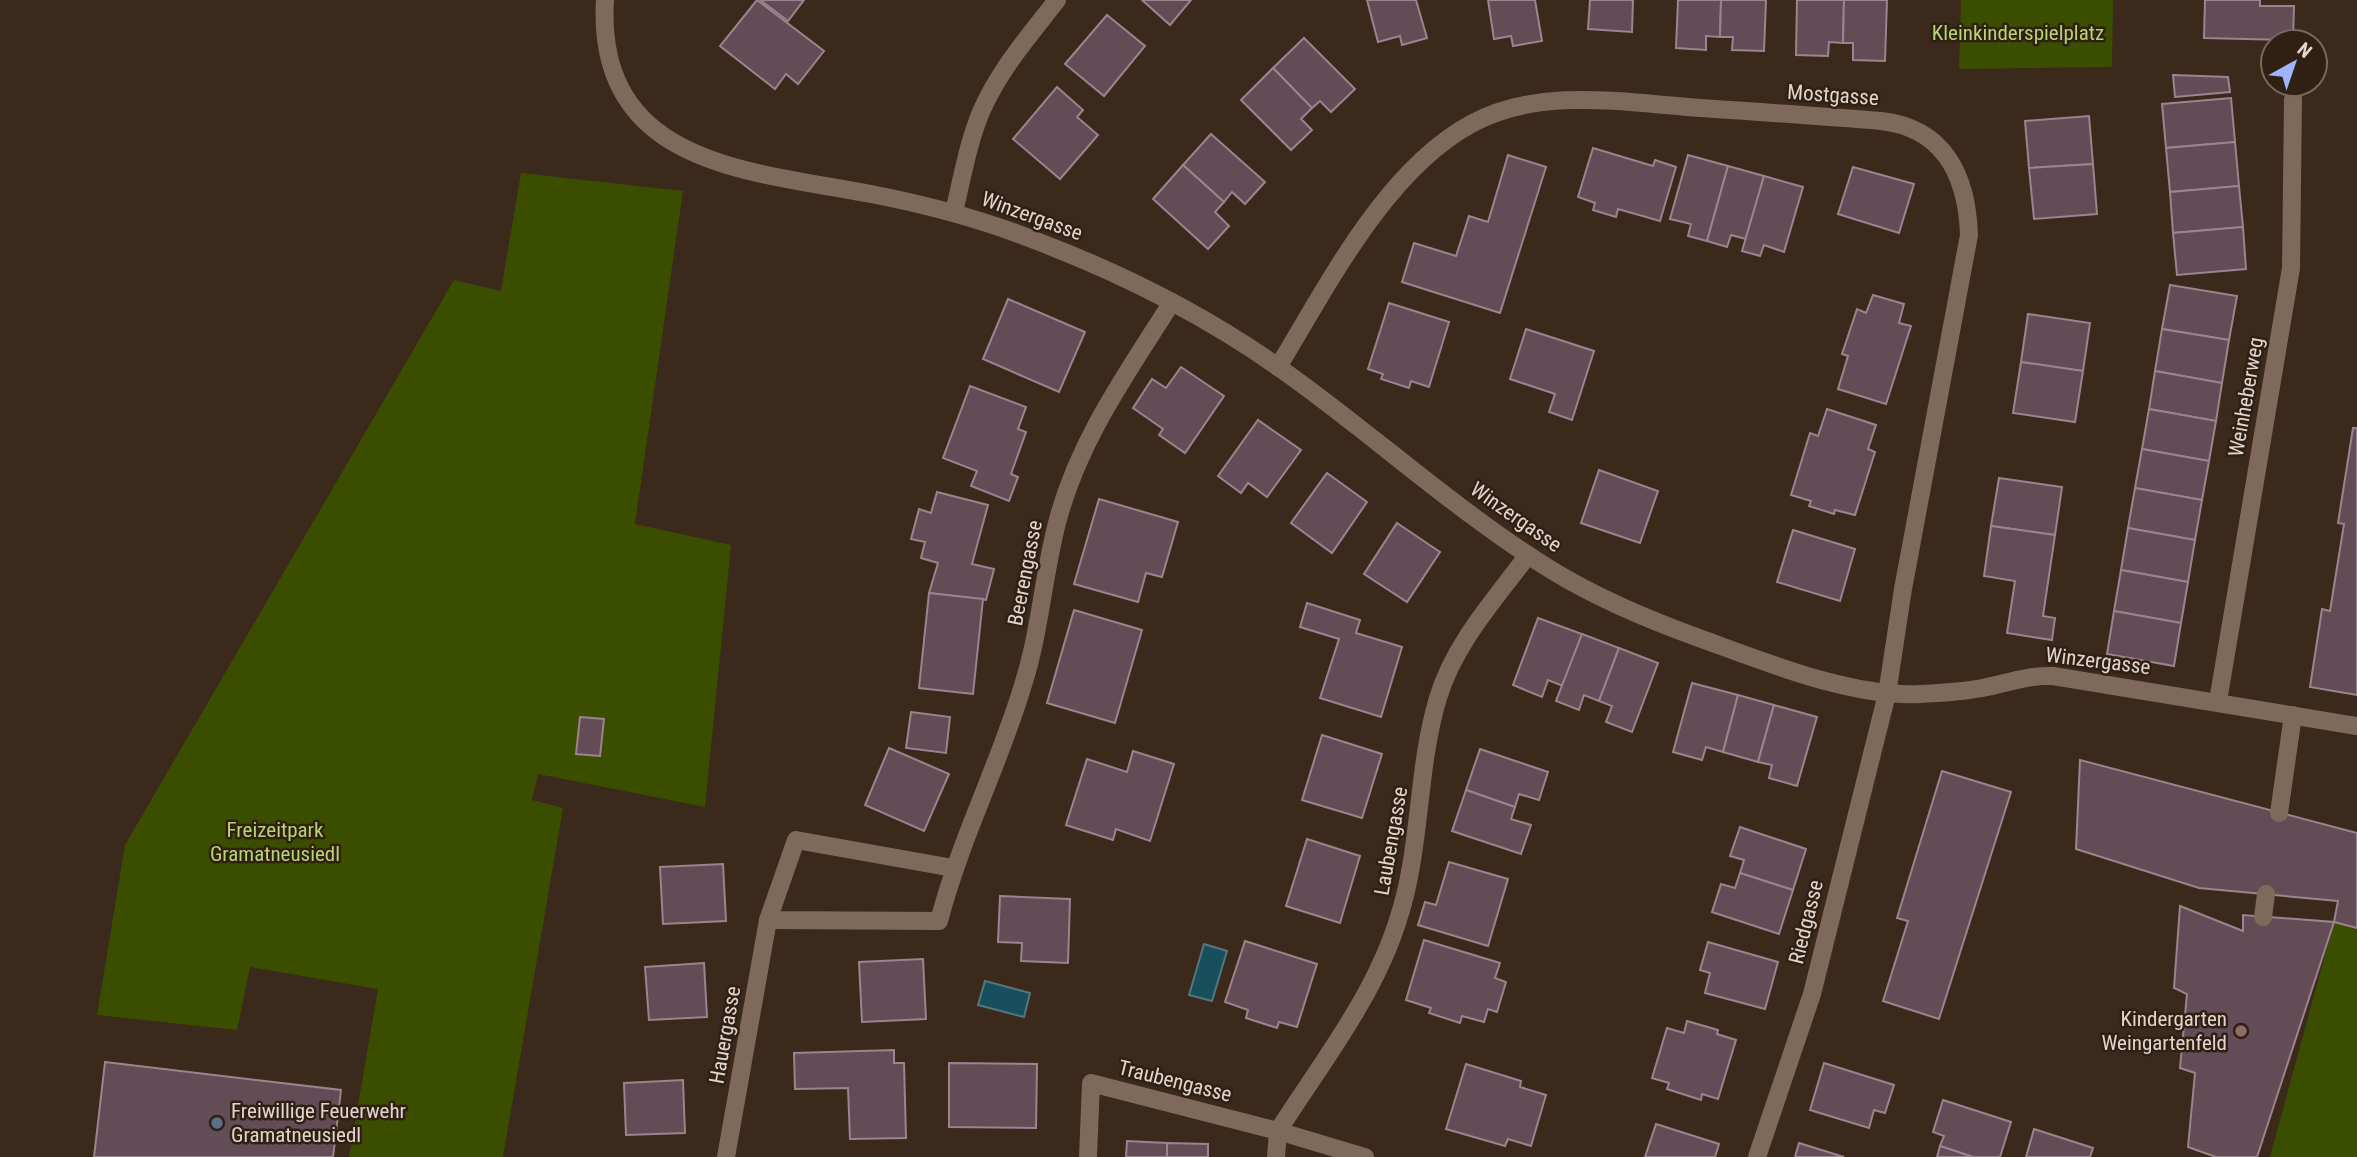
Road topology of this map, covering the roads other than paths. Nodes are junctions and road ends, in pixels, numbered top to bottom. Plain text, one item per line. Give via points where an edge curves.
1 (605, 0) edge
2 (1057, 0) edge
3 (2293, 99) dead end
4 (954, 212) junction
5 (1172, 302) junction
6 (1278, 367) junction
7 (1528, 555) junction
8 (1887, 694) junction
9 (2218, 701) junction
10 (2293, 715) junction
11 (2357, 726) edge
12 (2279, 813) dead end
13 (953, 868) junction
14 (2266, 894) dead end
15 (2263, 917) dead end
16 (768, 920) junction
17 (1279, 1131) junction
18 (726, 1157) edge
19 (1088, 1157) edge
20 (1276, 1157) edge
21 (1364, 1157) edge
22 (1757, 1157) edge

1 - 4 street, Winzergasse via 610,56 631,102 663,137 706,160 733,168
2 - 4 street via 1006,67 985,106
3 - 9 street, Weinheberweg via 2291,268
4 - 5 street, Winzergasse via 1100,266
5 - 6 street, Winzergasse
5 - 13 street, Beerengasse via 1106,405 1077,461 1057,523 1024,685
6 - 7 street, Winzergasse
6 - 8 street, Mostgasse via 1341,265 1390,197 1443,144 1488,116 1529,103 1570,100 1881,121 1920,131 1938,144 1953,167 1964,195 1969,235
7 - 8 street, Winzergasse via 1596,596 1677,630 1789,668
7 - 17 street, Laubengasse via 1472,630 1443,682 1433,718 1405,898 1388,949
8 - 9 street, Winzergasse via 1972,690 2037,675
8 - 22 street, Riedgasse via 1812,994
9 - 10 street, Winzergasse
10 - 11 street, Winzergasse
10 - 12 street
13 - 16 street, Beerengasse via 939,921
13 - 16 street via 796,840
14 - 15 street
16 - 18 street, Hauergasse
17 - 19 street, Traubengasse via 1091,1083
17 - 20 street
17 - 21 street, Traubengasse

